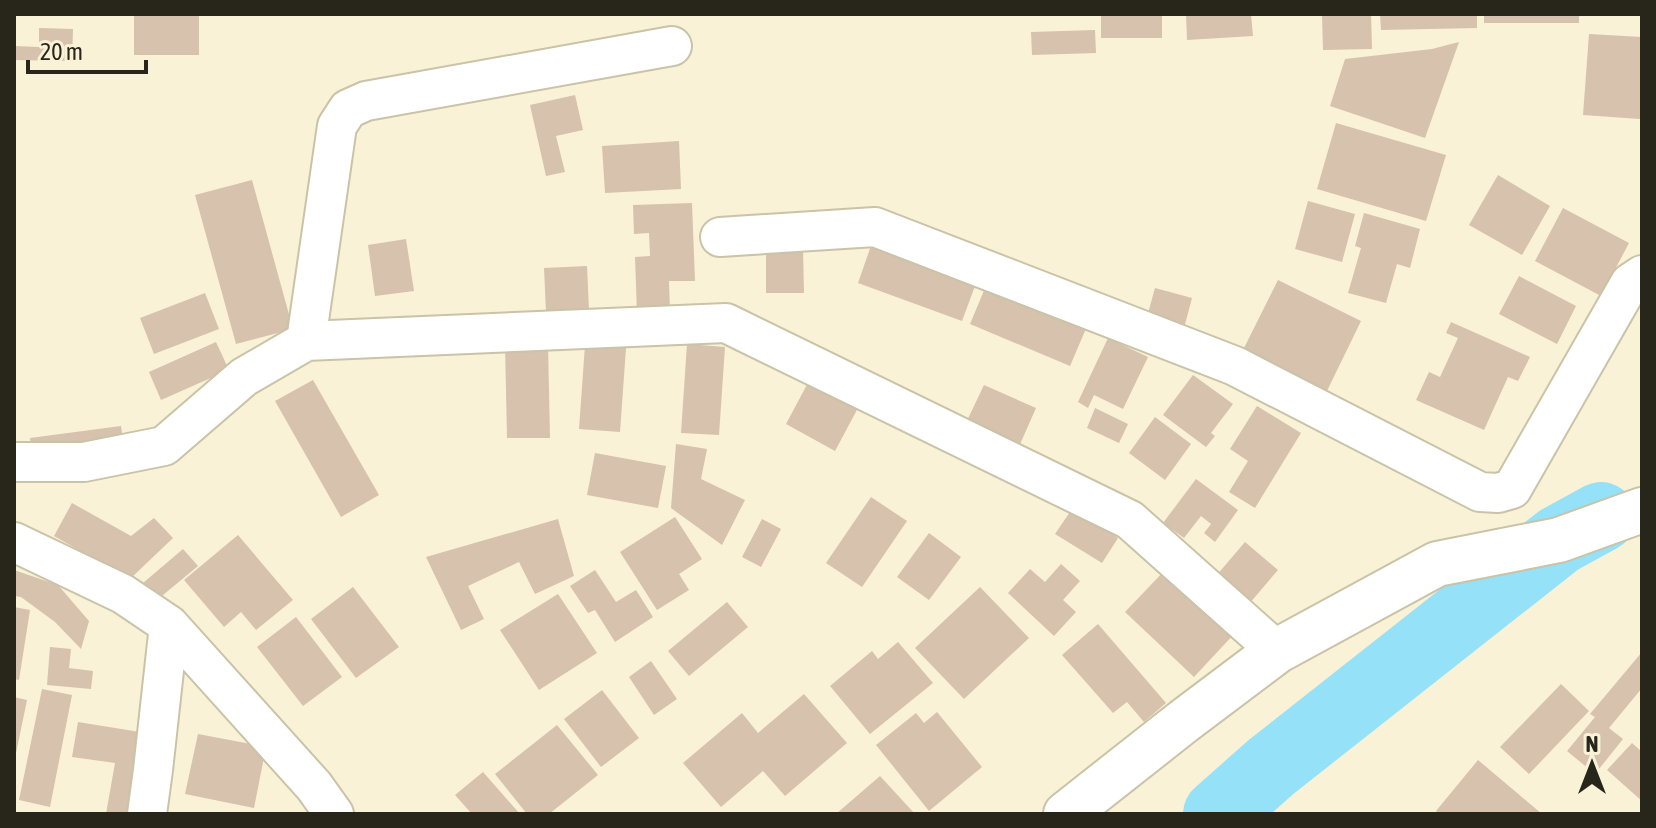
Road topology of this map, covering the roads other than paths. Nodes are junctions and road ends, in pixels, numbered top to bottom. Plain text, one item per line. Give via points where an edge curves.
1 (672, 46) dead end
2 (720, 237) dead end
3 (1642, 275) edge
4 (306, 341) junction
5 (14, 462) edge
6 (1642, 510) edge
7 (14, 542) edge
8 (169, 625) junction
9 (1277, 651) junction
10 (147, 814) edge
11 (334, 814) edge
12 (1066, 814) edge

1 - 4 street via 366,101 348,109 337,126
2 - 3 street via 875,227 1235,366 1480,492 1498,493 1512,489 1630,283
4 - 5 street via 244,377 164,446 84,462
4 - 9 street via 726,323 1130,520
6 - 9 street via 1559,540 1437,564
7 - 8 street via 123,594
8 - 10 street
8 - 11 street
9 - 12 street

